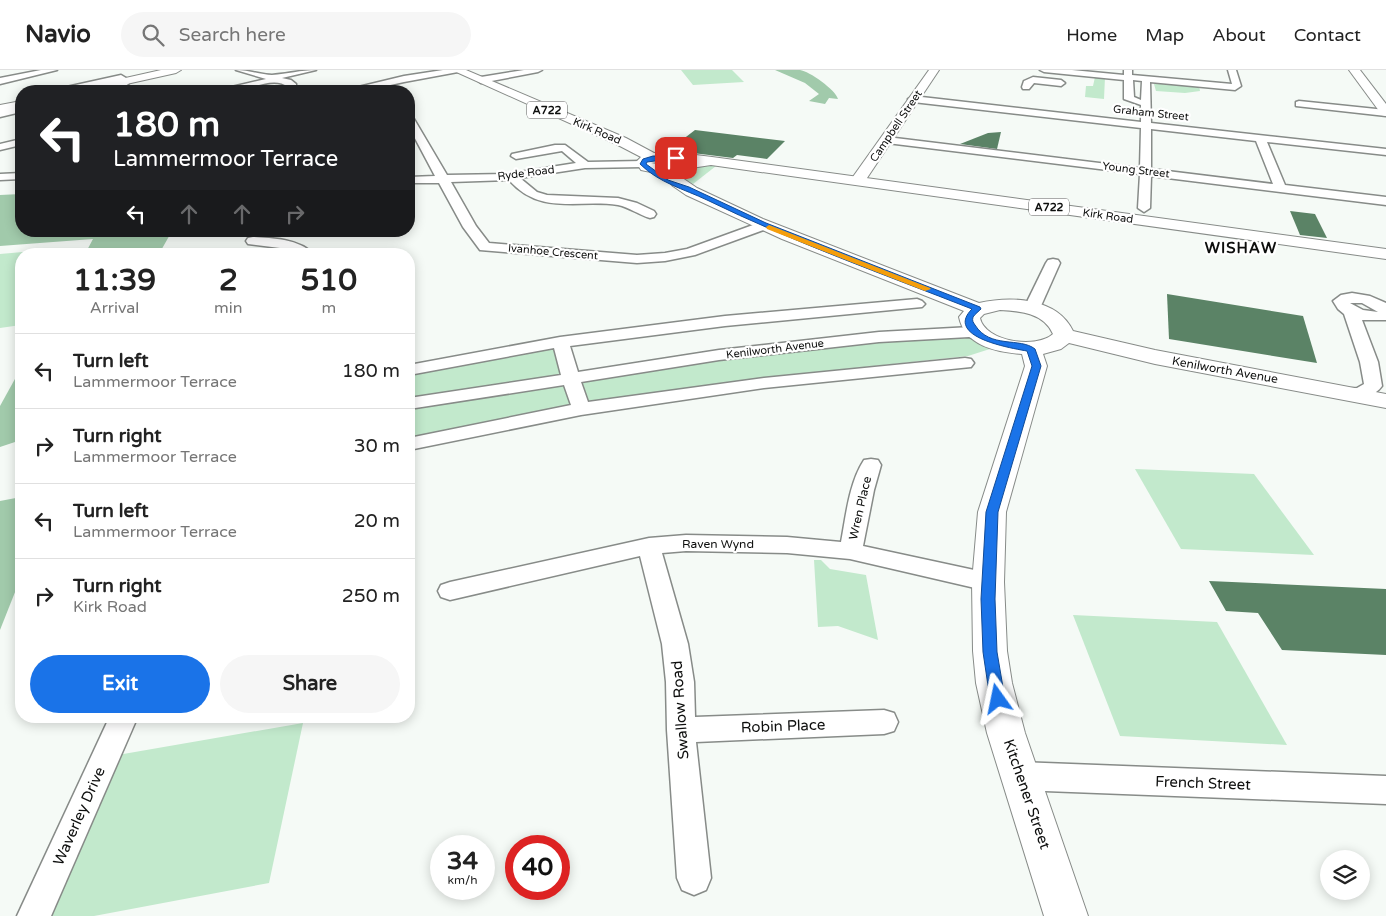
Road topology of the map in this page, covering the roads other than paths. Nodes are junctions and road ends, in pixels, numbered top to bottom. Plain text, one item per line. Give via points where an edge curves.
1 (53, 70) edge
2 (176, 70) edge
3 (240, 70) edge
4 (312, 70) edge
5 (457, 70) edge
6 (538, 70) edge
7 (934, 70) edge
8 (1044, 70) edge
9 (1232, 70) edge
10 (1354, 70) edge
11 (1093, 74) junction
12 (1128, 74) edge
13 (1140, 76) edge
14 (275, 78) junction
15 (481, 80) junction
16 (0, 81) edge
17 (127, 81) junction
18 (1068, 83) dead end
19 (1090, 84) dead end
20 (89, 85) edge
21 (109, 85) edge
22 (123, 85) edge
23 (249, 85) edge
24 (292, 85) edge
25 (379, 85) edge
26 (1026, 87) dead end
27 (913, 99) junction
28 (15, 101) edge
29 (1146, 104) junction
30 (0, 105) edge
31 (15, 106) edge
32 (0, 109) edge
33 (1299, 109) dead end
34 (15, 110) edge
35 (1386, 112) edge
36 (0, 114) edge
37 (1144, 125) junction
38 (415, 130) edge
39 (1260, 138) junction
40 (886, 140) junction
41 (15, 143) edge
42 (0, 147) edge
43 (1386, 152) edge
44 (516, 156) dead end
45 (660, 163) junction
46 (584, 165) junction
47 (1147, 172) junction
48 (15, 176) edge
49 (512, 176) junction
50 (0, 177) edge
51 (443, 179) junction
52 (415, 180) edge
53 (858, 182) junction
54 (1280, 187) junction
55 (687, 188) junction
56 (1386, 201) edge
57 (1144, 208) dead end
58 (650, 214) dead end
59 (764, 225) junction
60 (253, 242) edge
61 (297, 248) edge
62 (1386, 254) edge
63 (1053, 263) dead end
64 (917, 304) dead end
65 (1032, 308) junction
66 (977, 309) junction
67 (1386, 310) edge
68 (1351, 311) junction
69 (1386, 315) edge
70 (1064, 335) junction
71 (981, 336) junction
72 (560, 342) junction
73 (1031, 349) junction
74 (965, 363) dead end
75 (415, 369) edge
76 (570, 378) junction
77 (1382, 394) edge
78 (415, 403) edge
79 (581, 409) junction
80 (415, 443) edge
81 (871, 464) dead end
82 (649, 546) junction
83 (850, 551) junction
84 (988, 582) junction
85 (450, 591) dead end
86 (884, 722) dead end
87 (121, 723) edge
88 (681, 730) junction
89 (1019, 776) junction
90 (1386, 790) edge
91 (694, 878) dead end
92 (34, 916) edge
93 (1066, 916) edge

1 - 16 street
2 - 17 main road
3 - 14 street
4 - 14 street
5 - 15 main road, Kirk Road / A722
5 - 25 street
6 - 15 street
7 - 27 main road, Campbell Street
8 - 11 street
9 - 13 street via 1235,87
10 - 35 main road
11 - 12 street
11 - 19 street
12 - 13 street
12 - 29 street via 1129,99
13 - 29 street
14 - 23 street
14 - 24 street
15 - 45 main road, Kirk Road / A722
17 - 20 street via 121,78
17 - 21 main road
17 - 22 street
18 - 26 street via 1033,80
27 - 37 street, Graham Street
27 - 40 main road, Campbell Street
28 - 30 street
29 - 37 street
31 - 32 main road
33 - 35 street via 1320,113
34 - 36 street
37 - 39 street, Graham Street
37 - 47 street
38 - 51 street, Ivanhoe Crescent
39 - 43 street, Graham Street
39 - 54 street
40 - 47 street, Young Street
40 - 53 main road, Campbell Street
41 - 42 street
44 - 46 street via 566,148
45 - 46 street, Ryde Road
45 - 53 main road, Kirk Road / A722 via 712,161
45 - 55 main road
45 - 55 main road via 666,181
46 - 49 street, Ryde Road
47 - 54 street, Young Street
47 - 57 street
48 - 50 street
49 - 51 street, Ryde Road
49 - 58 street via 518,185 536,196 552,200 614,201 633,205
51 - 52 street, Ryde Road
51 - 59 street, Ivanhoe Crescent via 470,228 485,247 637,259 665,257 690,252
53 - 62 main road, Kirk Road / A722
54 - 56 street, Young Street
55 - 59 main road
59 - 66 main road
60 - 61 street via 277,242
63 - 65 street
64 - 72 street via 725,321
65 - 66 main road via 1000,304
65 - 70 main road via 1050,316 1061,326
66 - 71 main road via 971,313 969,322
67 - 68 street via 1367,300 1343,299 1341,303
68 - 69 street via 1374,317
68 - 77 street
70 - 73 main road via 1058,342
70 - 77 main road, Kenilworth Avenue via 1155,358 1346,393
71 - 73 main road via 1001,344
71 - 76 street, Kenilworth Avenue via 971,332 879,337 719,355
72 - 75 street
72 - 76 street
73 - 84 main road, Kitchener Street via 1036,366 992,512
74 - 79 street via 764,383
76 - 78 street, Kenilworth Avenue
76 - 79 street
79 - 80 street
81 - 83 street, Wren Place via 862,490
82 - 83 street, Raven Wynd via 686,543 787,545
82 - 85 street, Raven Wynd
82 - 88 street, Swallow Road via 675,644
83 - 84 street, Raven Wynd
84 - 89 main road, Kitchener Street via 994,683
86 - 88 street, Robin Place
87 - 92 street, Waverley Drive
88 - 91 street, Swallow Road
89 - 90 street, French Street
89 - 93 main road, Kitchener Street

